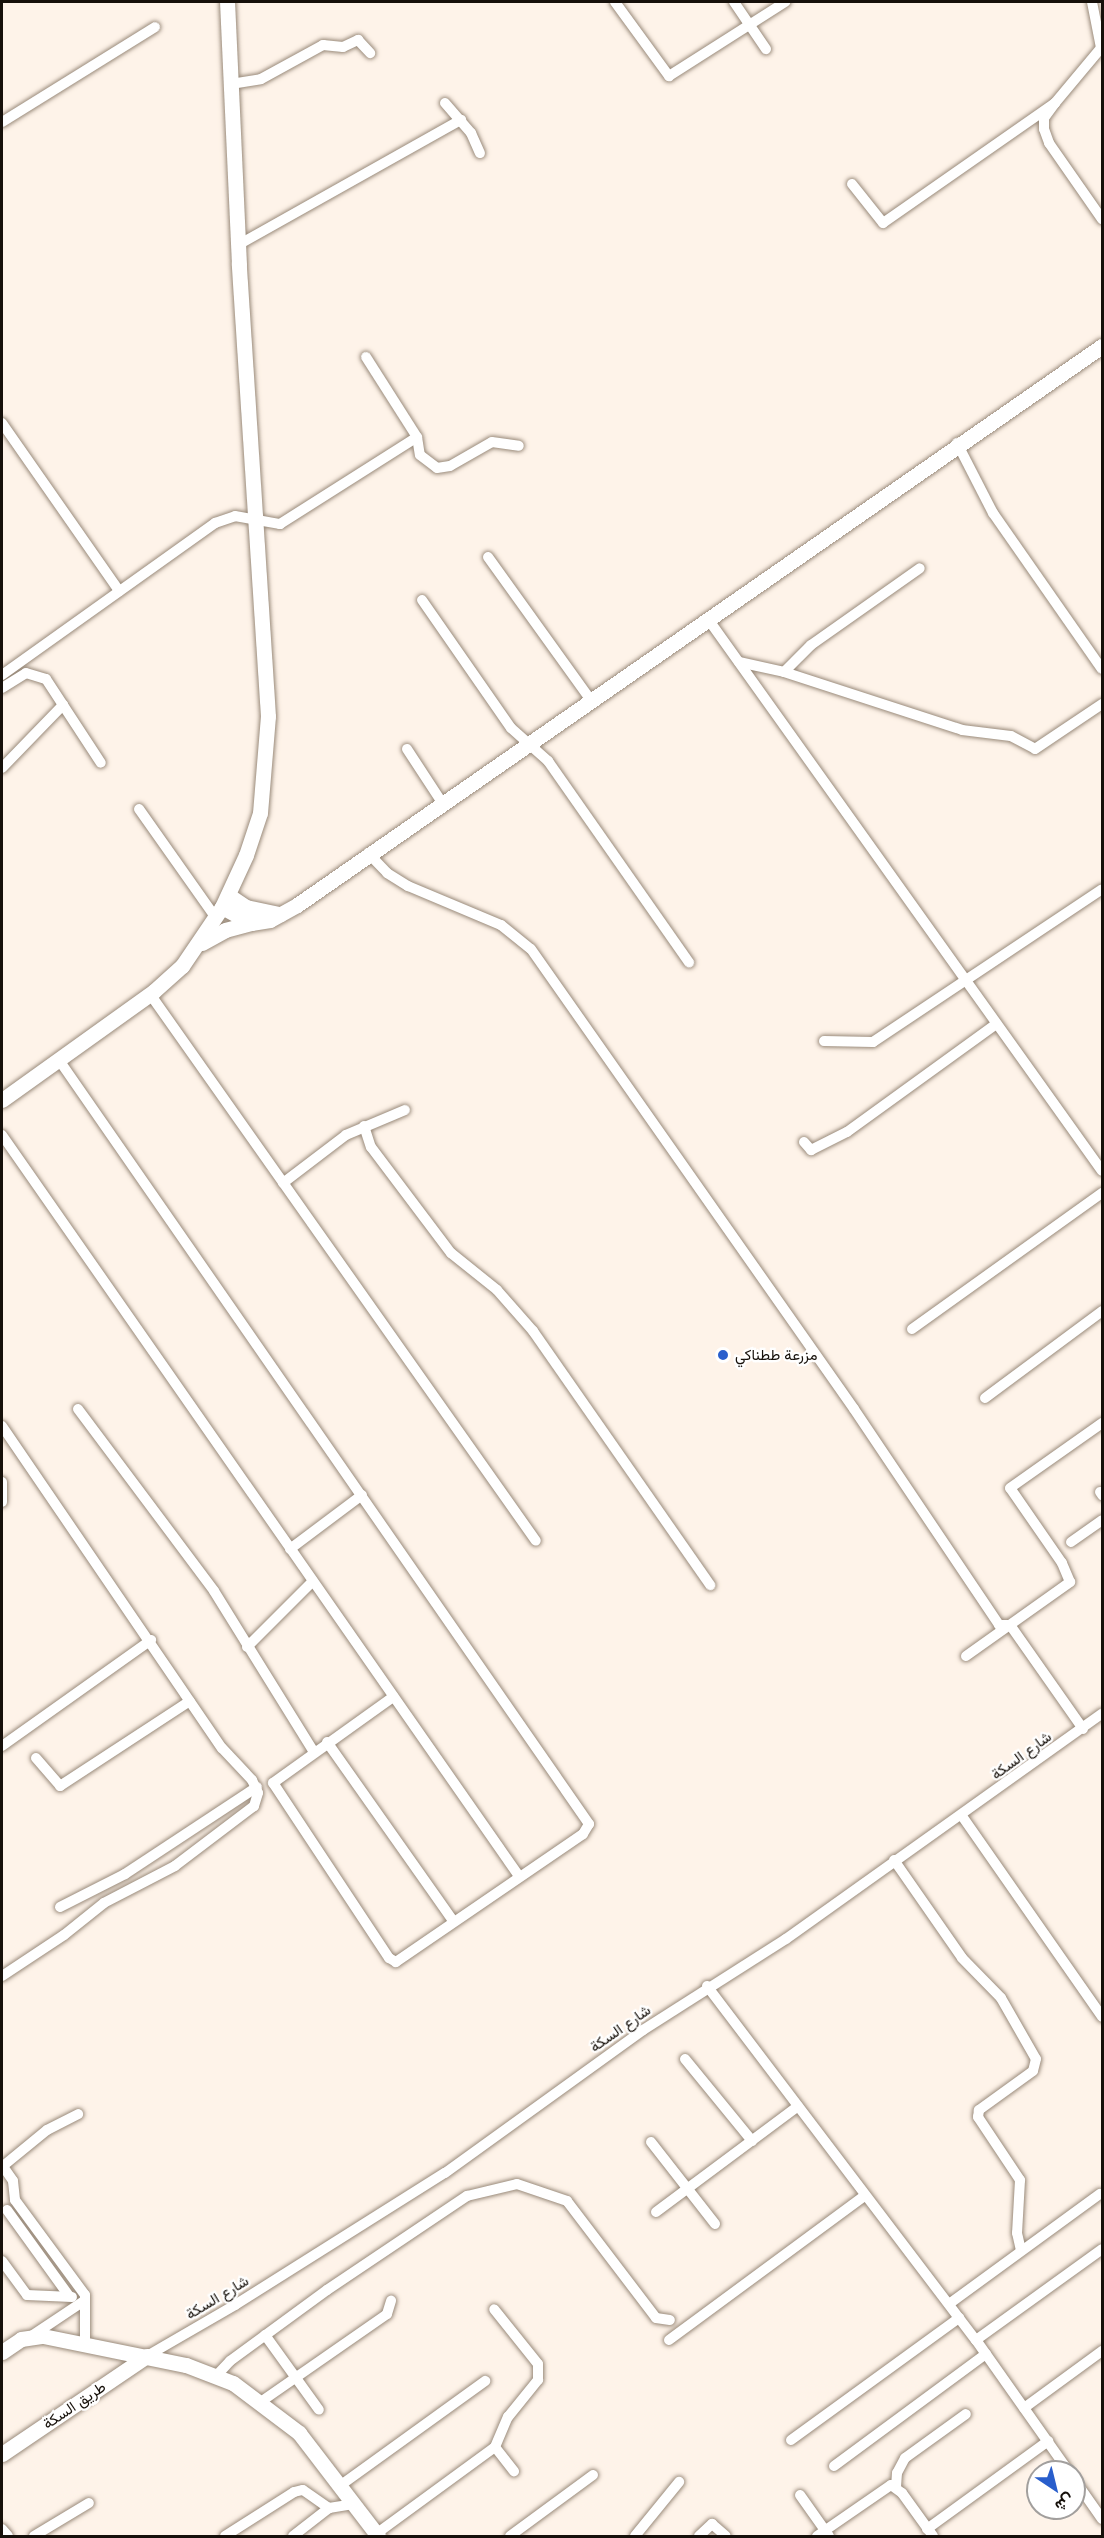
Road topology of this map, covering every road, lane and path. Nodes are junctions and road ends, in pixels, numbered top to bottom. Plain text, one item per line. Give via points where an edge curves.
1 (227, 2) edge
2 (615, 2) edge
3 (734, 2) edge
4 (785, 2) edge
5 (1092, 2) edge
6 (750, 26) junction
7 (155, 27) dead end
8 (766, 49) dead end
9 (369, 52) dead end
10 (231, 84) junction
11 (445, 103) dead end
12 (1055, 103) junction
13 (461, 120) junction
14 (2, 122) edge
15 (480, 153) dead end
16 (852, 184) dead end
17 (1102, 219) edge
18 (238, 245) junction
19 (1102, 345) edge
20 (366, 357) dead end
21 (2, 423) edge
22 (417, 437) junction
23 (957, 443) junction
24 (519, 446) dead end
25 (257, 521) junction
26 (488, 557) dead end
27 (920, 568) dead end
28 (119, 591) junction
29 (422, 600) dead end
30 (708, 619) junction
31 (739, 662) junction
32 (1102, 669) edge
33 (784, 672) junction
34 (2, 675) edge
35 (2, 688) edge
36 (590, 699) junction
37 (1102, 704) edge
38 (63, 705) junction
39 (527, 742) junction
40 (407, 749) dead end
41 (101, 764) dead end
42 (2, 768) edge
43 (441, 801) junction
44 (140, 809) dead end
45 (368, 853) junction
46 (1102, 890) edge
47 (222, 907) junction
48 (280, 914) junction
49 (251, 923) junction
50 (200, 944) junction
51 (689, 962) dead end
52 (965, 981) junction
53 (150, 994) junction
54 (996, 1024) junction
55 (824, 1041) dead end
56 (59, 1060) junction
57 (2, 1100) edge
58 (405, 1110) dead end
59 (364, 1126) junction
60 (2, 1135) edge
61 (804, 1142) dead end
62 (1102, 1171) edge
63 (283, 1183) junction
64 (1102, 1193) edge
65 (1102, 1311) edge
66 (912, 1329) dead end
67 (985, 1398) dead end
68 (78, 1409) dead end
69 (1102, 1423) edge
70 (2, 1426) edge
71 (2, 1482) edge
72 (362, 1495) junction
73 (2, 1502) edge
74 (1102, 1520) edge
75 (536, 1540) dead end
76 (1071, 1542) dead end
77 (290, 1549) junction
78 (313, 1581) junction
79 (710, 1585) dead end
80 (1010, 1625) junction
81 (151, 1640) junction
82 (247, 1647) junction
83 (966, 1656) dead end
84 (393, 1697) junction
85 (190, 1701) junction
86 (1102, 1714) edge
87 (1080, 1724) junction
88 (327, 1743) junction
89 (2, 1746) edge
90 (314, 1752) junction
91 (36, 1758) dead end
92 (256, 1787) junction
93 (962, 1816) junction
94 (176, 1842) junction
95 (185, 1856) junction
96 (894, 1860) junction
97 (519, 1876) junction
98 (108, 1884) junction
99 (116, 1897) junction
100 (60, 1907) dead end
101 (454, 1922) junction
102 (2, 1976) edge
103 (707, 1986) junction
104 (1102, 2017) edge
105 (685, 2059) dead end
106 (798, 2106) junction
107 (78, 2114) dead end
108 (752, 2141) junction
109 (651, 2142) dead end
110 (2, 2165) edge
111 (687, 2189) junction
112 (1100, 2194) dead end
113 (864, 2196) junction
114 (7, 2210) dead end
115 (656, 2212) dead end
116 (714, 2224) dead end
117 (1102, 2249) edge
118 (1021, 2251) junction
119 (2, 2261) edge
120 (69, 2296) junction
121 (84, 2301) junction
122 (391, 2301) dead end
123 (949, 2304) junction
124 (494, 2309) dead end
125 (960, 2318) junction
126 (670, 2320) dead end
127 (265, 2335) junction
128 (29, 2337) junction
129 (669, 2340) dead end
130 (976, 2340) junction
131 (85, 2346) junction
132 (1102, 2351) edge
133 (2, 2352) edge
134 (986, 2354) junction
135 (147, 2356) junction
136 (217, 2375) junction
137 (296, 2378) junction
138 (485, 2381) dead end
139 (262, 2401) junction
140 (1024, 2408) junction
141 (319, 2410) dead end
142 (966, 2415) dead end
143 (791, 2440) dead end
144 (1048, 2441) junction
145 (495, 2447) junction
146 (2, 2454) edge
147 (1061, 2460) edge
148 (834, 2466) dead end
149 (514, 2471) dead end
150 (593, 2475) dead end
151 (679, 2482) dead end
152 (341, 2485) junction
153 (896, 2487) junction
154 (800, 2495) dead end
155 (1086, 2496) edge
156 (89, 2503) dead end
157 (355, 2504) junction
158 (329, 2508) junction
159 (1102, 2519) edge
160 (2, 2529) edge
161 (930, 2533) edge
162 (231, 2535) edge
163 (377, 2535) edge
164 (823, 2535) edge
165 (8, 2536) edge
166 (34, 2536) edge
167 (293, 2536) edge
168 (510, 2536) edge
169 (634, 2536) edge
170 (699, 2536) edge
171 (726, 2536) edge

1 - 10 main road
2 - 6 street via 669,76
3 - 6 street
4 - 6 street
5 - 12 street via 1101,48
6 - 8 street
7 - 14 street
9 - 10 street via 358,40 343,47 319,46 272,75
10 - 18 main road
11 - 13 street
12 - 16 street via 887,221 876,218
12 - 17 street via 1044,118 1045,136
13 - 15 street
13 - 18 street
18 - 25 main road
19 - 23 main road
20 - 22 street
21 - 28 street
22 - 24 street via 420,455 436,468 456,463 492,442
22 - 25 street via 280,524
23 - 30 main road
23 - 32 street via 993,513
25 - 28 street via 235,516 215,523
25 - 47 main road via 268,716 265,787 253,836
26 - 36 street
27 - 33 street via 812,645
28 - 34 street
29 - 39 street via 505,719
30 - 31 street
30 - 36 main road
31 - 33 street
31 - 52 street
33 - 37 street via 962,730 1011,736 1035,748
35 - 38 street via 19,675 38,675 46,679
36 - 39 main road
38 - 41 street
38 - 42 street
39 - 43 main road
39 - 51 street via 548,761
40 - 43 street
43 - 45 main road
44 - 47 street
45 - 48 main road
45 - 80 street via 402,882 501,925 531,949 854,1409 999,1625
46 - 52 street
47 - 48 main road
47 - 49 main road
47 - 50 main road
48 - 49 main road
49 - 50 main road via 225,930
50 - 53 main road
52 - 54 street
52 - 55 street via 873,1042
53 - 56 main road
53 - 63 street
54 - 61 street via 847,1132 811,1150
54 - 62 street
56 - 57 main road
56 - 72 street
58 - 59 street
59 - 63 street
59 - 79 street via 370,1146 452,1253 497,1290 533,1331
60 - 77 street
63 - 75 street
64 - 66 street
65 - 67 street
68 - 82 street via 174,1534
69 - 80 street via 1010,1488 1062,1563 1070,1581
70 - 81 street
71 - 73 street
72 - 77 street
72 - 97 street via 589,1824 583,1834
74 - 76 street
77 - 78 street
78 - 82 street
78 - 84 street
80 - 83 street
80 - 87 street
81 - 85 street
81 - 89 street
82 - 90 street
84 - 88 street
84 - 97 street
85 - 91 street via 60,1786
85 - 92 street
86 - 87 street, شارع السكة
87 - 93 street, شارع السكة
88 - 90 street
88 - 101 street
90 - 101 street via 274,1780 273,1786 389,1958 398,1961
92 - 94 street
92 - 95 street via 254,1806
93 - 96 street, شارع السكة
93 - 104 street
94 - 95 street
94 - 98 street
95 - 99 street via 175,1866
96 - 103 street, شارع السكة via 786,1939
96 - 118 street via 962,1958 1001,1998 1036,2060 1033,2071 979,2110 978,2117 1020,2180 1017,2234
97 - 101 street
98 - 99 street
98 - 100 street
99 - 102 street
103 - 106 street
103 - 135 street, شارع السكة via 445,2173 236,2305
105 - 108 street
106 - 108 street
106 - 113 street
107 - 110 street via 47,2130
108 - 111 street
109 - 111 street
110 - 121 street via 13,2181 15,2200 85,2295
111 - 115 street
111 - 116 street
112 - 118 street
113 - 123 street
113 - 129 street
114 - 120 street
117 - 130 street
118 - 123 street
119 - 120 street via 27,2295
120 - 121 street
121 - 128 street
121 - 131 street
122 - 137 street via 387,2313
123 - 125 street
124 - 145 street via 540,2370 538,2380 508,2417
125 - 130 street
125 - 143 street
126 - 127 street via 656,2318 567,2201 517,2184 467,2196
127 - 136 street
127 - 137 street
128 - 131 main road via 43,2336
128 - 133 main road
130 - 134 street
131 - 135 main road
132 - 140 street
134 - 140 street
134 - 148 street
135 - 136 main road
135 - 146 main road, طريق السكة
136 - 139 main road
137 - 139 street
137 - 141 street
138 - 152 street
139 - 152 main road via 304,2438
140 - 144 street
142 - 153 street via 905,2458 897,2473
144 - 147 street
144 - 161 street
145 - 149 street
145 - 163 street
150 - 168 street
151 - 169 street
152 - 157 main road
153 - 161 street
153 - 164 street via 885,2488
154 - 164 street
155 - 159 street
156 - 166 street
157 - 158 street
157 - 163 main road
158 - 162 street via 303,2490
158 - 167 street
160 - 165 street
170 - 171 street via 712,2524

